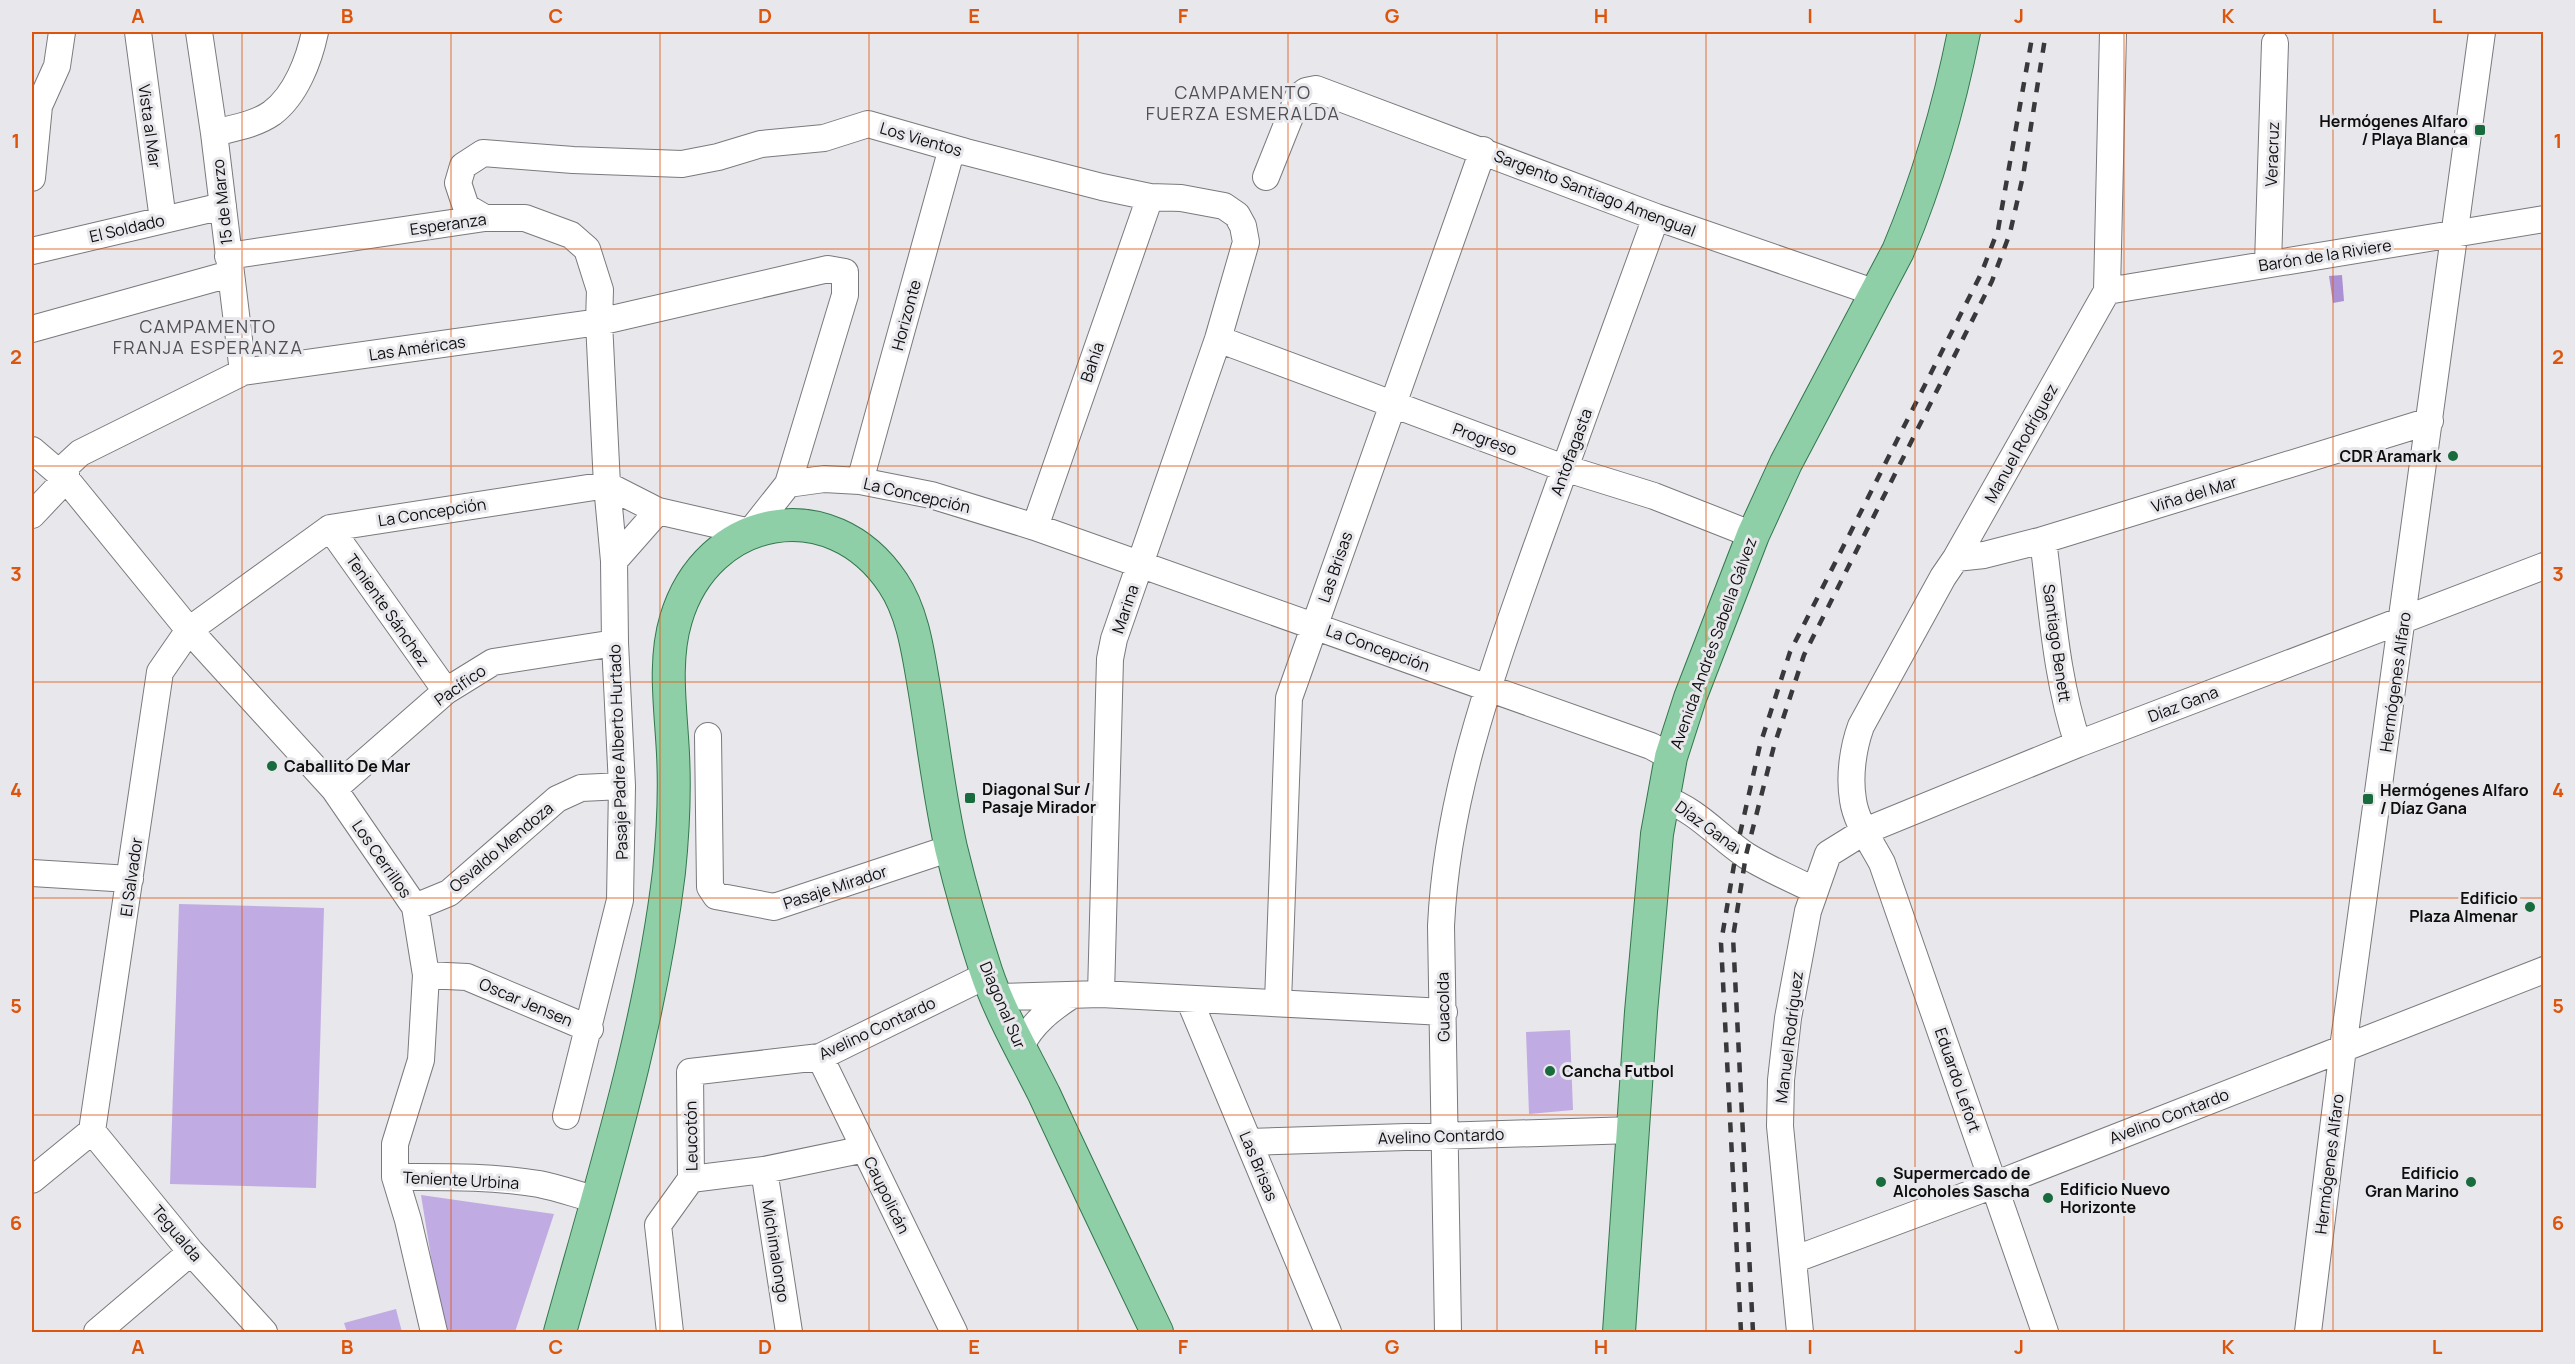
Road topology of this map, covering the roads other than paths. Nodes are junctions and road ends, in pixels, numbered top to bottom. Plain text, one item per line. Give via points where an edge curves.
1 (62, 32) edge
2 (138, 32) edge
3 (199, 32) edge
4 (295, 32) edge
5 (315, 32) edge
6 (1964, 32) edge
7 (2113, 32) edge
8 (2482, 32) edge
9 (2275, 43) dead end
10 (301, 72) junction
11 (35, 97) edge
12 (214, 133) junction
13 (33, 147) edge
14 (952, 148) junction
15 (1483, 150) junction
16 (1266, 177) dead end
17 (32, 178) edge
18 (1150, 196) junction
19 (223, 206) junction
20 (1656, 217) junction
21 (485, 218) junction
22 (163, 219) junction
23 (2544, 219) edge
24 (2455, 234) junction
25 (1246, 242) joint
26 (32, 251) edge
27 (2268, 264) junction
28 (229, 265) junction
29 (2107, 291) junction
30 (1876, 293) junction
31 (599, 322) junction
32 (32, 329) edge
33 (1218, 339) junction
34 (243, 372) junction
35 (1392, 405) junction
36 (2430, 422) junction
37 (32, 447) edge
38 (1564, 468) junction
39 (66, 480) junction
40 (860, 481) junction
41 (788, 484) junction
42 (607, 485) junction
43 (658, 511) junction
44 (32, 515) edge
45 (1035, 527) junction
46 (330, 528) junction
47 (750, 532) junction
48 (1753, 535) junction
49 (2043, 540) junction
50 (1956, 558) junction
51 (614, 561) junction
52 (1141, 564) junction
53 (2544, 566) edge
54 (2403, 620) junction
55 (1314, 625) junction
56 (189, 630) junction
57 (615, 643) junction
58 (1487, 687) junction
59 (446, 692) junction
60 (708, 736) dead end
61 (2078, 744) junction
62 (1671, 757) junction
63 (622, 786) junction
64 (334, 789) junction
65 (1662, 798) junction
66 (1865, 831) junction
67 (951, 848) junction
68 (1828, 854) joint
69 (32, 873) edge
70 (130, 879) junction
71 (1814, 890) junction
72 (415, 907) junction
73 (2544, 970) edge
74 (426, 975) junction
75 (992, 986) junction
76 (1101, 994) junction
77 (1072, 995) junction
78 (1189, 999) junction
79 (1278, 1002) junction
80 (1444, 1012) junction
81 (590, 1029) junction
82 (1021, 1046) junction
83 (2343, 1048) junction
84 (820, 1057) junction
85 (690, 1072) joint
86 (566, 1116) dead end
87 (1633, 1130) junction
88 (92, 1131) junction
89 (1447, 1136) junction
90 (1249, 1142) junction
91 (865, 1149) junction
92 (764, 1170) junction
93 (395, 1177) junction
94 (691, 1179) junction
95 (32, 1180) edge
96 (1994, 1185) junction
97 (598, 1200) junction
98 (191, 1252) junction
99 (1793, 1260) junction
100 (97, 1332) edge
101 (264, 1332) edge
102 (434, 1332) edge
103 (560, 1332) edge
104 (670, 1332) edge
105 (789, 1332) edge
106 (954, 1332) edge
107 (1157, 1332) edge
108 (1328, 1332) edge
109 (1448, 1332) edge
110 (1618, 1332) edge
111 (1800, 1332) edge
112 (2045, 1332) edge
113 (2308, 1332) edge

1 - 11 street via 57,66
2 - 22 street, Vista al Mar
3 - 12 street, 15 de Marzo
4 - 10 street
5 - 10 street
6 - 30 main road, Avenida Andrés Sabella Gálvez via 1921,194
7 - 29 street, Manuel Rodríguez
8 - 24 street, Hermógenes Alfaro
9 - 27 street, Veracruz
10 - 12 street via 291,94 272,113
11 - 13 street
12 - 19 street, 15 de Marzo
13 - 17 street
14 - 18 street, Los Vientos
14 - 21 street, Los Vientos via 868,124 824,138 761,144 682,164 483,153 463,166 458,183 466,207
14 - 40 street, Horizonte
15 - 16 street, Sargento Santiago Amengual via 1316,89 1298,97
15 - 20 street, Sargento Santiago Amengual
15 - 35 street, Las Brisas
18 - 25 street, Los Vientos via 1224,206 1237,215
18 - 45 street, Bahía
19 - 22 street, El Soldado
19 - 28 street, 15 de Marzo
20 - 30 street, Sargento Santiago Amengual
20 - 38 street, Antofagasta
21 - 28 street, Esperanza
21 - 31 street, Esperanza via 525,218 571,235 587,249 600,290
22 - 26 street, El Soldado
23 - 24 street, Barón de la Riviere
24 - 27 street, Barón de la Riviere
24 - 36 street, Hermógenes Alfaro
25 - 33 street, Marina
27 - 29 street, Barón de la Riviere
28 - 32 street, Esperanza
28 - 34 street, 15 de Marzo
29 - 50 street, Manuel Rodríguez
30 - 48 main road, Avenida Andrés Sabella Gálvez via 1786,463
31 - 34 street, Las Américas
31 - 41 street, Las Américas via 828,269 845,272 845,295
31 - 42 street, Pasaje Padre Alberto Hurtado
33 - 35 street, Progreso
33 - 52 street, Marina
34 - 39 street, Las Américas via 80,453 66,466
35 - 38 street, Progreso
35 - 55 street, Las Brisas
36 - 49 street, Viña del Mar
36 - 54 street, Hermógenes Alfaro
37 - 39 street
38 - 48 street, Progreso via 1654,496
38 - 58 street, Antofagasta
39 - 44 street, Las Américas
39 - 56 street, Los Cerrillos
40 - 41 street, La Concepción via 824,479
40 - 45 street, La Concepción via 931,495
41 - 47 street
42 - 43 street
42 - 46 street, La Concepción
42 - 51 street, Pasaje Padre Alberto Hurtado
43 - 47 street
43 - 51 street
45 - 52 street, La Concepción
46 - 56 street, La Concepción
46 - 59 street, Teniente Sánchez
47 - 67 main road, Diagonal Sur via 784,525 829,532 868,555 899,594 910,619 922,675
47 - 97 main road, Diagonal Sur via 724,546 703,566 686,592 675,621 669,659 674,814 668,879 637,1048
48 - 62 main road, Avenida Andrés Sabella Gálvez
49 - 50 street, Viña del Mar
49 - 61 street, Santiago Benett via 2061,682
50 - 66 street, Manuel Rodríguez via 1866,716 1854,747 1853,800
51 - 57 street, Pasaje Padre Alberto Hurtado
52 - 55 street, La Concepción
52 - 76 street, Marina via 1114,639 1108,678
53 - 54 street, Díaz Gana
54 - 61 street, Díaz Gana
54 - 83 street, Hermógenes Alfaro
55 - 58 street, La Concepción
55 - 79 street, Las Brisas via 1289,706
56 - 64 street, Los Cerrillos
56 - 70 street, El Salvador via 160,672
57 - 59 street, Pacífico via 493,662
57 - 63 street, Pasaje Padre Alberto Hurtado
58 - 62 street, La Concepción via 1651,746
58 - 80 street, Guacolda via 1446,859 1441,926
59 - 64 street, Pacífico
60 - 67 street, Pasaje Mirador via 710,887 716,896 774,907
61 - 66 street, Díaz Gana
62 - 65 main road, Avenida Andrés Sabella Gálvez
63 - 72 street, Osvaldo Mendoza via 581,788 557,799 449,893
63 - 81 street, Pasaje Padre Alberto Hurtado via 620,900
64 - 72 street, Los Cerrillos
65 - 71 street, Díaz Gana via 1713,827 1746,855
65 - 87 main road, Avenida Andrés Sabella Gálvez
66 - 68 street, Díaz Gana
66 - 96 street, Eduardo Lefort via 1882,863
67 - 75 main road, Diagonal Sur
68 - 71 street, Manuel Rodríguez
69 - 70 street
70 - 88 street, El Salvador
71 - 99 street, Manuel Rodríguez via 1780,1080 1780,1126
72 - 74 street, Los Cerrillos
73 - 83 street, Avelino Contardo
74 - 81 street, Oscar Jensen via 467,977
74 - 93 street, Los Cerrillos via 421,1060 395,1144
75 - 77 street, Avelino Contardo
75 - 82 main road, Diagonal Sur
75 - 84 street, Avelino Contardo
76 - 77 street, Avelino Contardo
76 - 78 street, Avelino Contardo
77 - 82 street via 1037,1022
78 - 79 street, Avelino Contardo
78 - 90 street, Las Brisas
79 - 80 street, Avelino Contardo
80 - 89 street, Guacolda
81 - 86 street, Pasaje Padre Alberto Hurtado
82 - 107 main road, Diagonal Sur
83 - 96 street, Avelino Contardo
83 - 113 street, Hermógenes Alfaro
84 - 85 street, Avelino Contardo
84 - 91 street, Caupolicán
85 - 94 street, Leucotón
87 - 89 street, Avelino Contardo
87 - 110 main road, Avenida Andrés Sabella Gálvez
88 - 95 street
88 - 98 street, Tegualda
89 - 90 street, Avelino Contardo
89 - 109 street, Guacolda
90 - 108 street, Las Brisas
91 - 92 street
91 - 106 street, Caupolicán
92 - 94 street
92 - 105 street, Michimalongo
93 - 97 street, Teniente Urbina via 516,1181
93 - 102 street, Los Cerrillos
94 - 104 street, Leucotón via 658,1225
96 - 99 street, Avelino Contardo
96 - 112 street, Eduardo Lefort
97 - 103 main road, Diagonal Sur
98 - 100 street
98 - 101 street, Tegualda
99 - 111 street, Manuel Rodríguez

